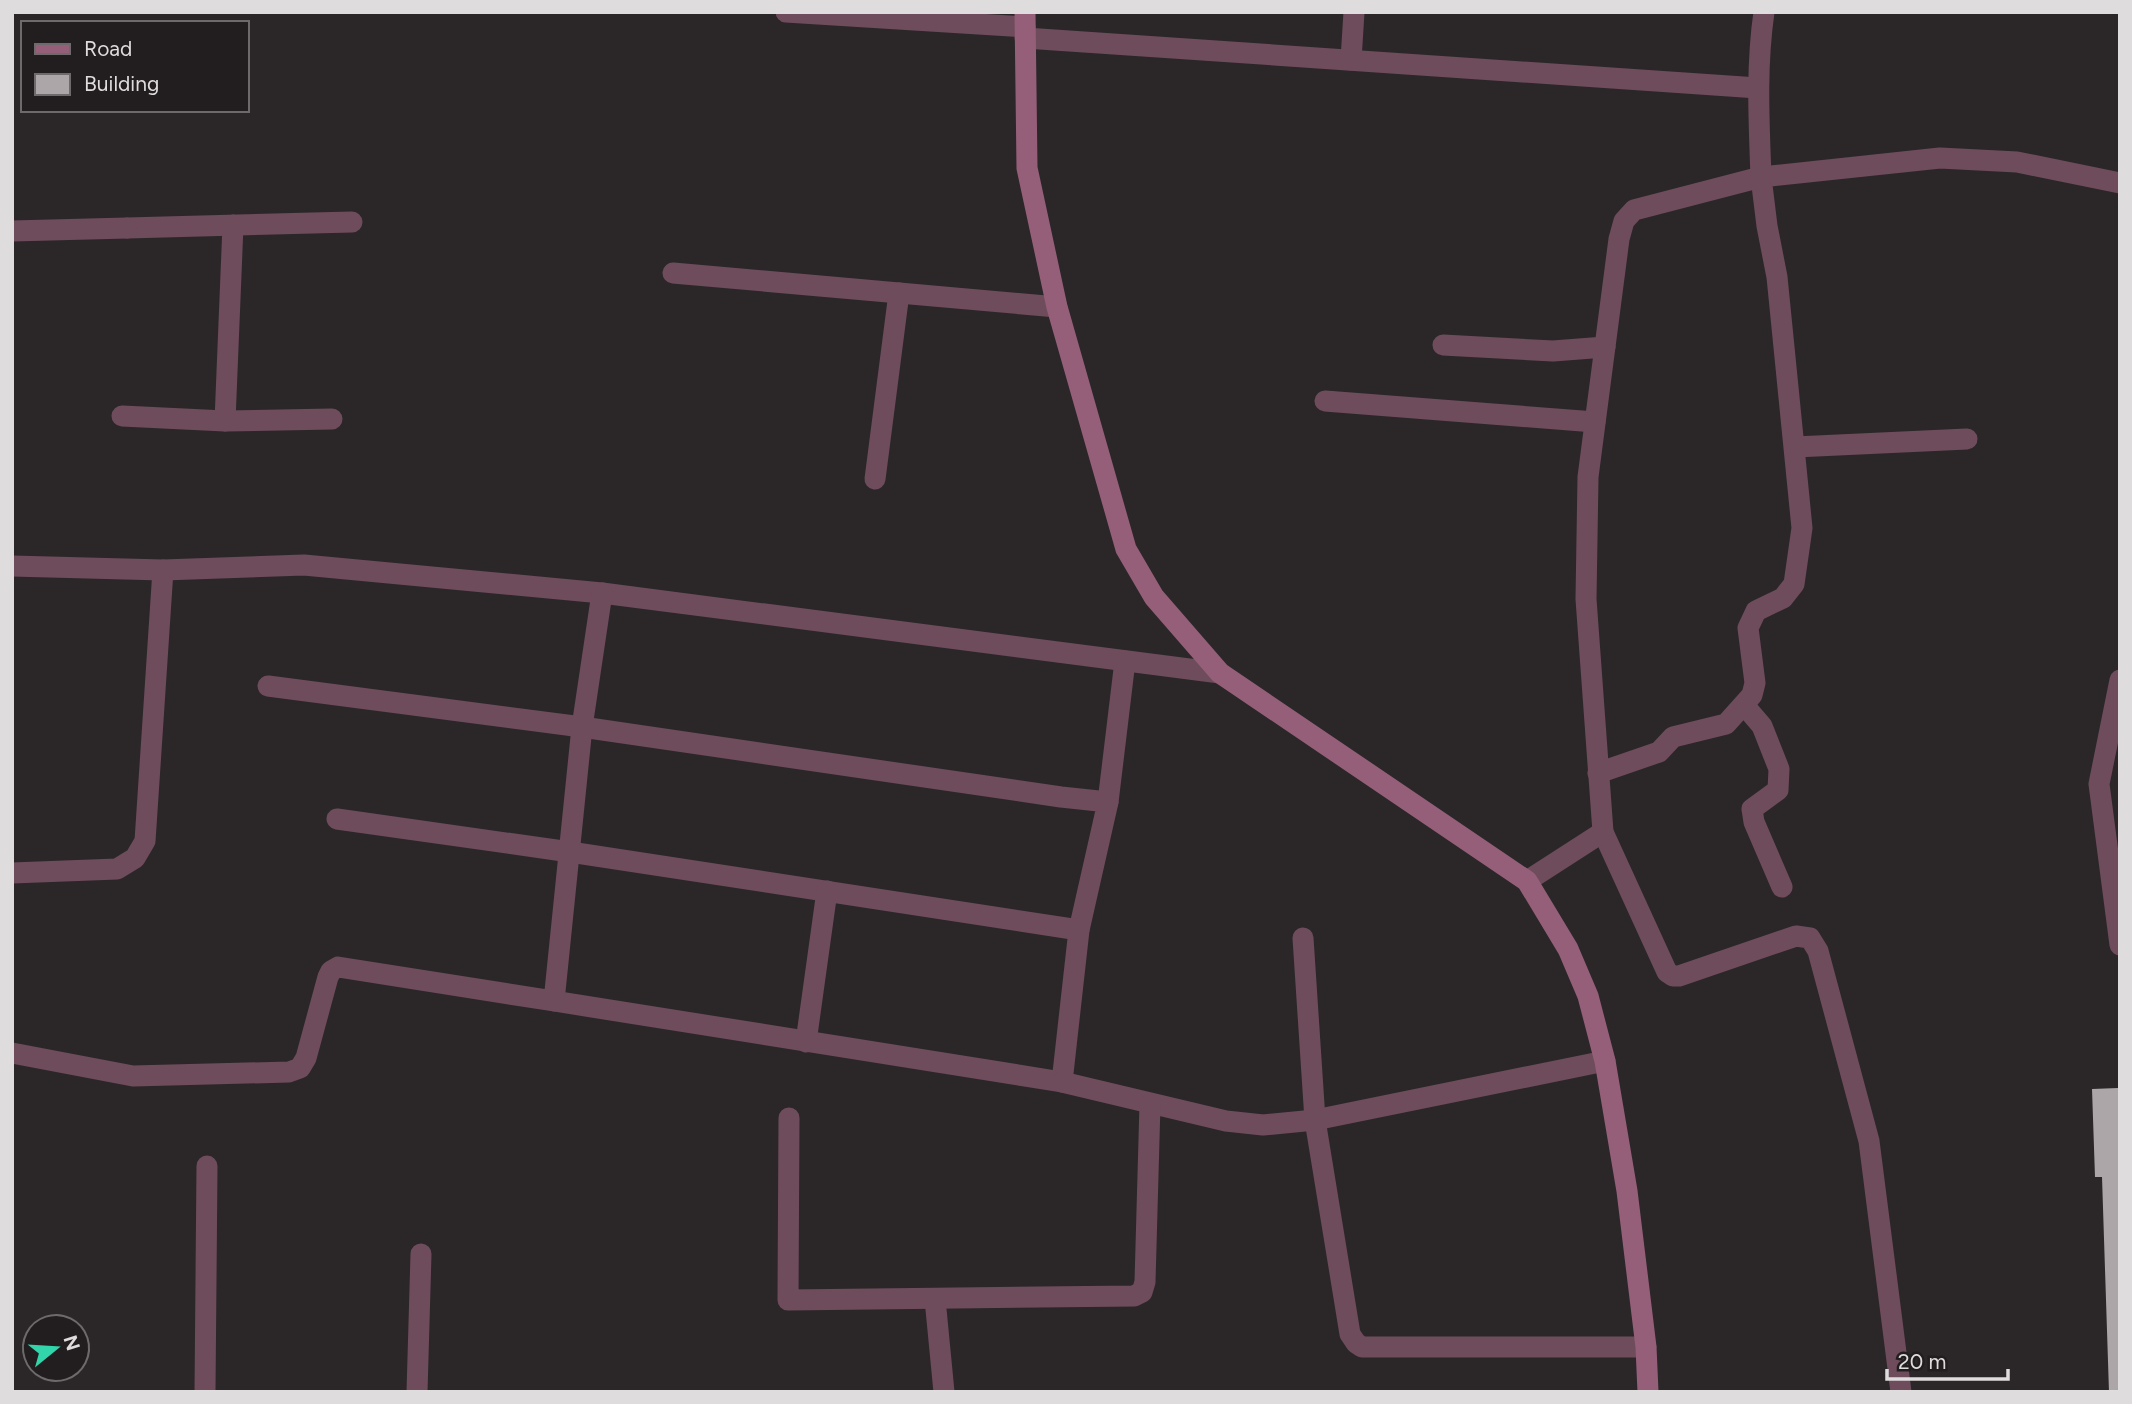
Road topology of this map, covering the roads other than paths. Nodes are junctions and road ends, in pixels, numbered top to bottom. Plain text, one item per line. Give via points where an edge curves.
1 (786, 12) edge
2 (1354, 12) edge
3 (1765, 12) edge
4 (1025, 25) edge
5 (1351, 60) junction
6 (1758, 88) junction
7 (1761, 177) junction
8 (2120, 183) edge
9 (352, 222) dead end
10 (233, 225) junction
11 (12, 231) edge
12 (673, 273) dead end
13 (899, 293) junction
14 (1057, 307) junction
15 (1443, 345) dead end
16 (1605, 347) junction
17 (1325, 401) dead end
18 (122, 416) dead end
19 (332, 419) dead end
20 (225, 421) junction
21 (1595, 422) junction
22 (1967, 439) dead end
23 (1795, 447) junction
24 (875, 479) dead end
25 (12, 566) edge
26 (163, 570) junction
27 (602, 593) junction
28 (1125, 661) junction
29 (1220, 673) junction
30 (2120, 680) edge
31 (268, 686) dead end
32 (1744, 705) junction
33 (582, 727) junction
34 (1598, 774) junction
35 (1108, 802) junction
36 (337, 819) dead end
37 (1603, 832) junction
38 (570, 852) junction
39 (12, 873) edge
40 (1527, 881) junction
41 (1782, 887) dead end
42 (827, 891) junction
43 (1079, 930) junction
44 (1303, 938) dead end
45 (2120, 945) edge
46 (554, 1002) junction
47 (806, 1042) junction
48 (12, 1053) edge
49 (1605, 1061) junction
50 (1062, 1082) junction
51 (1150, 1104) junction
52 (789, 1118) dead end
53 (1315, 1120) junction
54 (207, 1167) dead end
55 (421, 1254) dead end
56 (934, 1299) junction
57 (1646, 1347) junction
58 (205, 1392) edge
59 (416, 1392) edge
60 (944, 1392) edge
61 (1648, 1392) edge
62 (1901, 1392) edge

1 - 4 street
2 - 5 street
3 - 6 street
4 - 5 street
4 - 14 street via 1027,168
5 - 6 street
6 - 7 street
7 - 8 street via 1940,158 2017,162
7 - 16 street via 1634,210 1624,221 1619,239
7 - 23 street
9 - 10 street
10 - 11 street
10 - 20 street
12 - 13 street
13 - 14 street
13 - 24 street
14 - 29 street via 1126,549 1154,597
15 - 16 street via 1553,351
16 - 21 street
17 - 21 street
18 - 20 street
19 - 20 street
21 - 34 street via 1588,477 1586,599
22 - 23 street
23 - 32 street via 1802,528 1794,584 1783,598 1756,611 1748,628 1755,683
25 - 26 street
26 - 27 street via 304,565
26 - 39 street via 145,841 135,858 117,869
27 - 28 street
27 - 33 street
28 - 29 street
28 - 35 street
29 - 40 street
30 - 45 street via 2099,784
31 - 33 street
32 - 34 street via 1726,724 1674,737 1659,752
32 - 41 street via 1762,726 1779,769 1778,790 1752,809
33 - 35 street
33 - 38 street
34 - 37 street
35 - 43 street
36 - 38 street
37 - 40 street
37 - 62 street via 1667,972 1673,976 1796,936 1810,938 1818,951 1869,1141
38 - 42 street
38 - 46 street
40 - 49 street via 1568,949 1588,996
42 - 43 street
42 - 47 street
43 - 50 street
44 - 53 street
46 - 47 street
46 - 48 street via 338,967 328,977 306,1058 300,1068 289,1072 133,1076
47 - 50 street
49 - 53 street
49 - 57 street
50 - 51 street
51 - 53 street via 1263,1125
51 - 56 street via 1142,1292 1134,1296
52 - 56 street via 788,1300
53 - 57 street via 1350,1334 1356,1343 1362,1347
54 - 58 street
55 - 59 street
56 - 60 street
57 - 61 street

